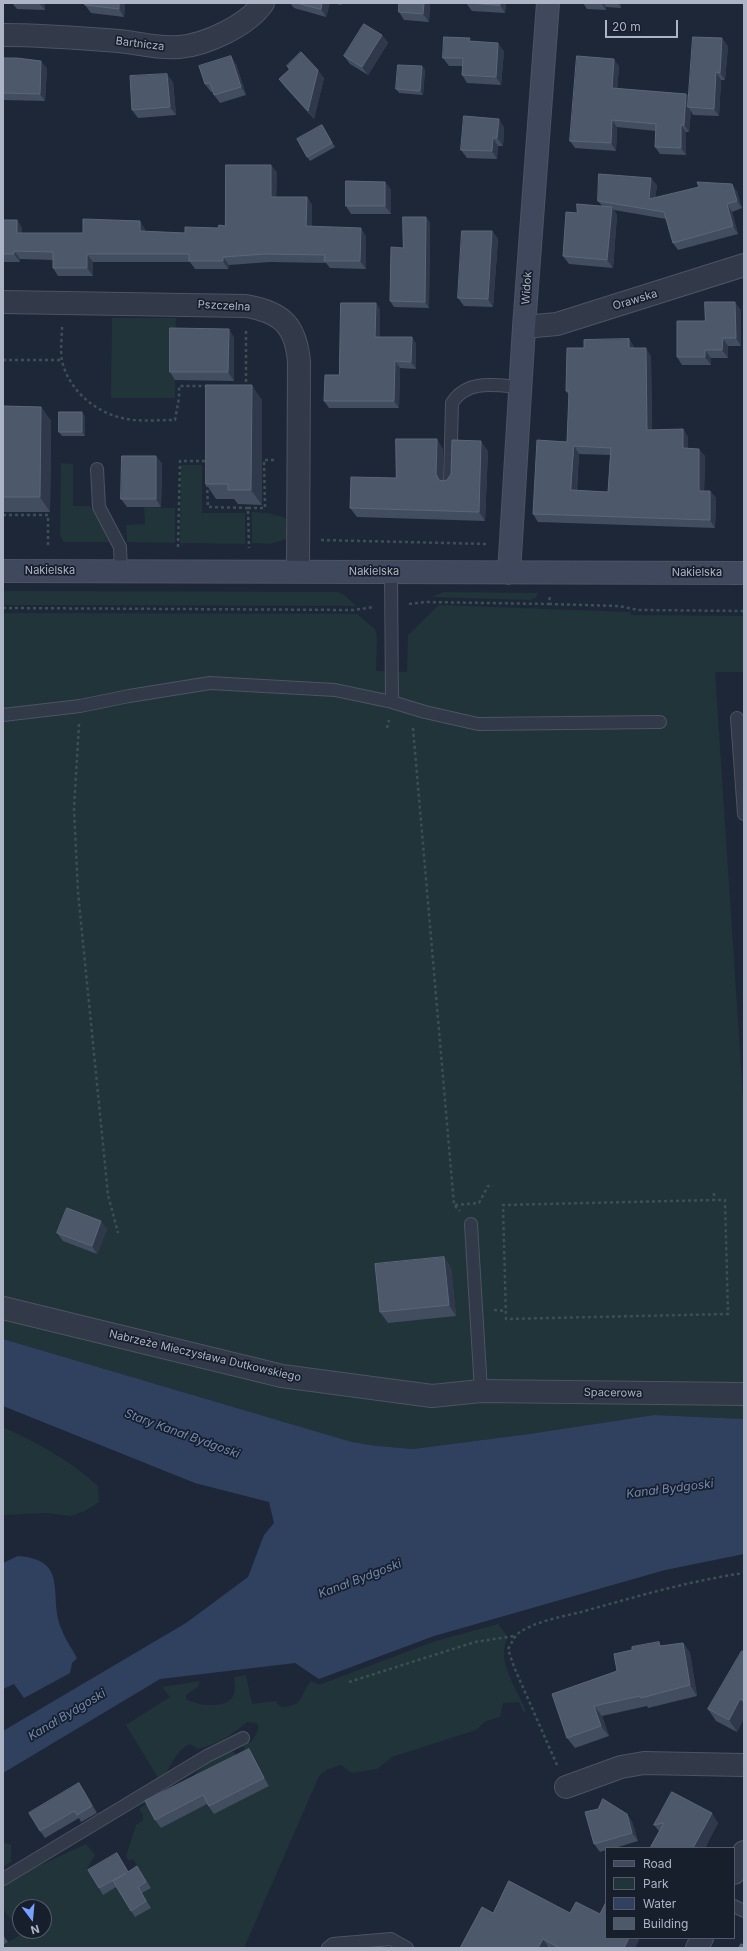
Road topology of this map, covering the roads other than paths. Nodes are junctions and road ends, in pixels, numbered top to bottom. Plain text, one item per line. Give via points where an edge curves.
1 (263, 3) edge
2 (548, 3) edge
3 (3, 35) edge
4 (744, 265) edge
5 (3, 302) edge
6 (524, 327) junction
7 (520, 387) junction
8 (97, 469) dead end
9 (450, 483) edge
10 (3, 571) edge
11 (121, 571) junction
12 (298, 571) junction
13 (391, 572) junction
14 (509, 573) junction
15 (744, 573) edge
16 (392, 702) junction
17 (3, 715) edge
18 (737, 718) dead end
19 (660, 722) dead end
20 (744, 794) edge
21 (744, 814) edge
22 (471, 1224) dead end
23 (3, 1308) edge
24 (481, 1391) junction
25 (744, 1394) edge
26 (243, 1738) dead end
27 (744, 1765) edge
28 (566, 1787) road end
29 (744, 1852) edge
30 (735, 1871) edge
31 (3, 1879) edge
32 (735, 1906) edge
33 (744, 1911) edge
34 (702, 1939) edge
35 (328, 1948) edge
36 (407, 1948) edge
37 (697, 1948) edge

1 - 3 street, Bartnicza via 250,19 240,25 181,47 158,47 67,37
2 - 6 main road, Widok
4 - 6 street, Orawska via 557,324
5 - 12 street, Pszczelna via 246,306 270,312 282,319 295,338 299,362
6 - 7 main road, Widok
7 - 9 lane via 477,385 466,388 457,395 452,403
7 - 14 main road, Widok
8 - 11 lane via 99,507 120,547
10 - 11 main road, Nakielska
11 - 12 main road, Nakielska
12 - 13 main road, Nakielska
13 - 14 main road, Nakielska
13 - 16 lane
14 - 15 main road, Nakielska
16 - 17 lane via 335,690 210,682 80,706
16 - 19 lane via 478,724
18 - 20 lane
20 - 21 lane
22 - 24 lane
23 - 24 street, Nabrzeże Mieczysława Dutkowskiego via 282,1376 432,1396
24 - 25 street, Spacerowa
26 - 31 lane via 206,1756
27 - 28 street via 644,1763 621,1767
29 - 30 street
32 - 33 lane
34 - 37 street
35 - 36 lane via 333,1944 391,1939

